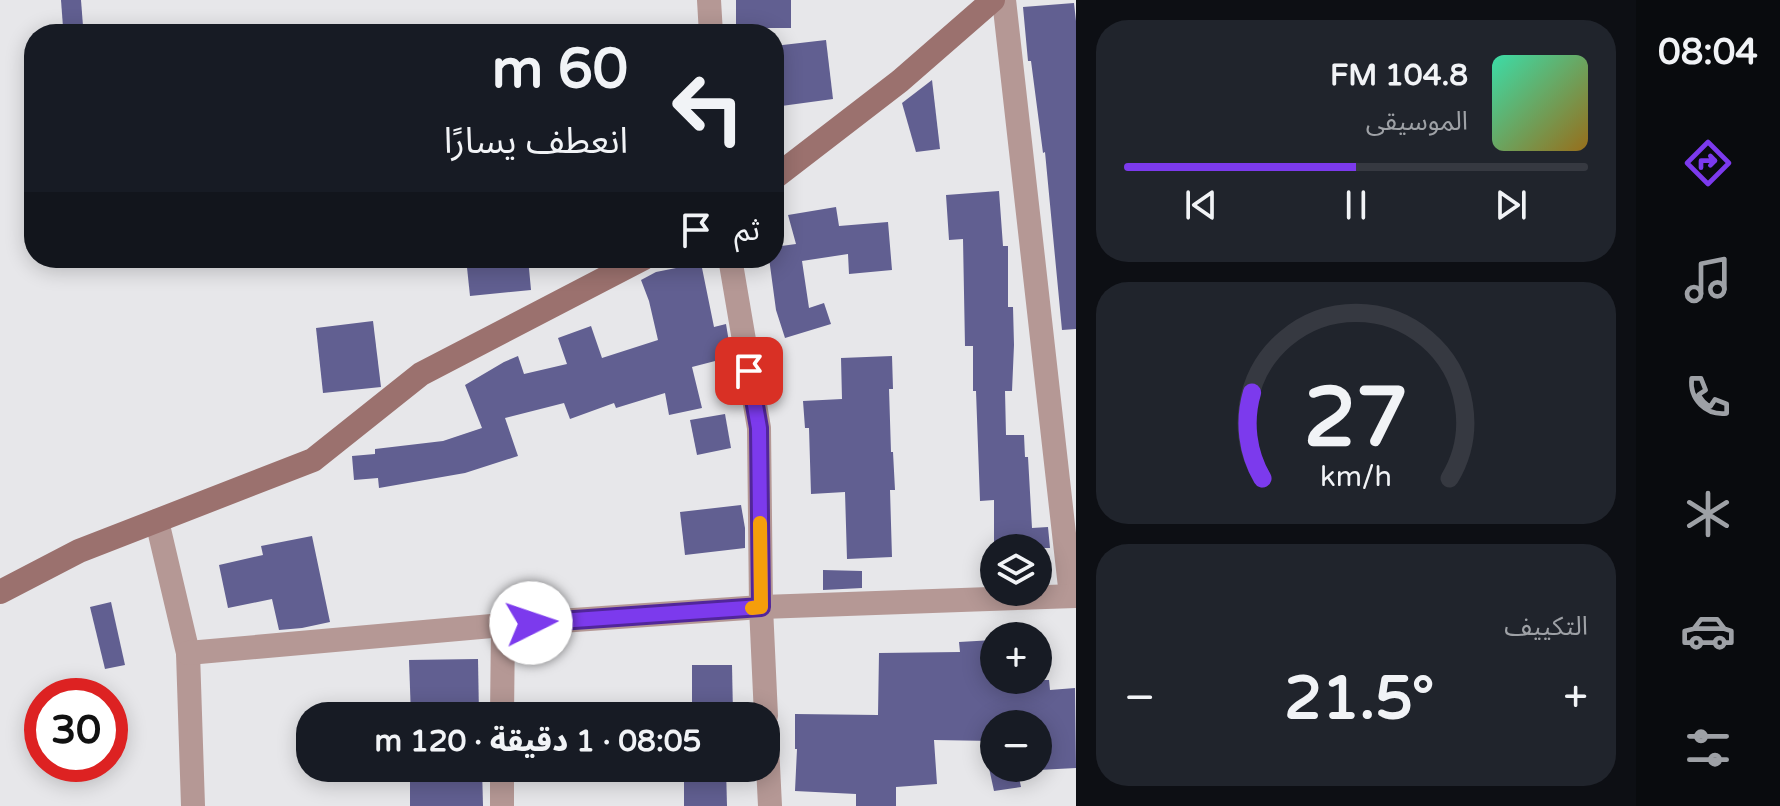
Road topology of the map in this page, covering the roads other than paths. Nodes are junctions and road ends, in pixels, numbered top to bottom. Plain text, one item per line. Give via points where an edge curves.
1 (709, 0) edge
2 (993, 0) edge
3 (1004, 0) edge
4 (710, 24) edge
5 (784, 170) edge
6 (625, 268) edge
7 (732, 268) edge
8 (157, 521) junction
9 (0, 592) edge
10 (1074, 596) edge
11 (761, 607) junction
12 (503, 625) junction
13 (188, 653) junction
14 (502, 702) edge
15 (765, 702) edge
16 (502, 782) edge
17 (769, 782) edge
18 (193, 806) edge
19 (502, 806) edge
20 (770, 806) edge

1 - 4 street
2 - 5 street via 900,81
3 - 10 street
6 - 8 street via 421,374 313,460
7 - 11 street via 759,428
8 - 9 street via 79,551
8 - 13 street
10 - 11 street
11 - 12 street
11 - 15 street
12 - 13 street
12 - 14 street
13 - 18 street
16 - 19 street
17 - 20 street

